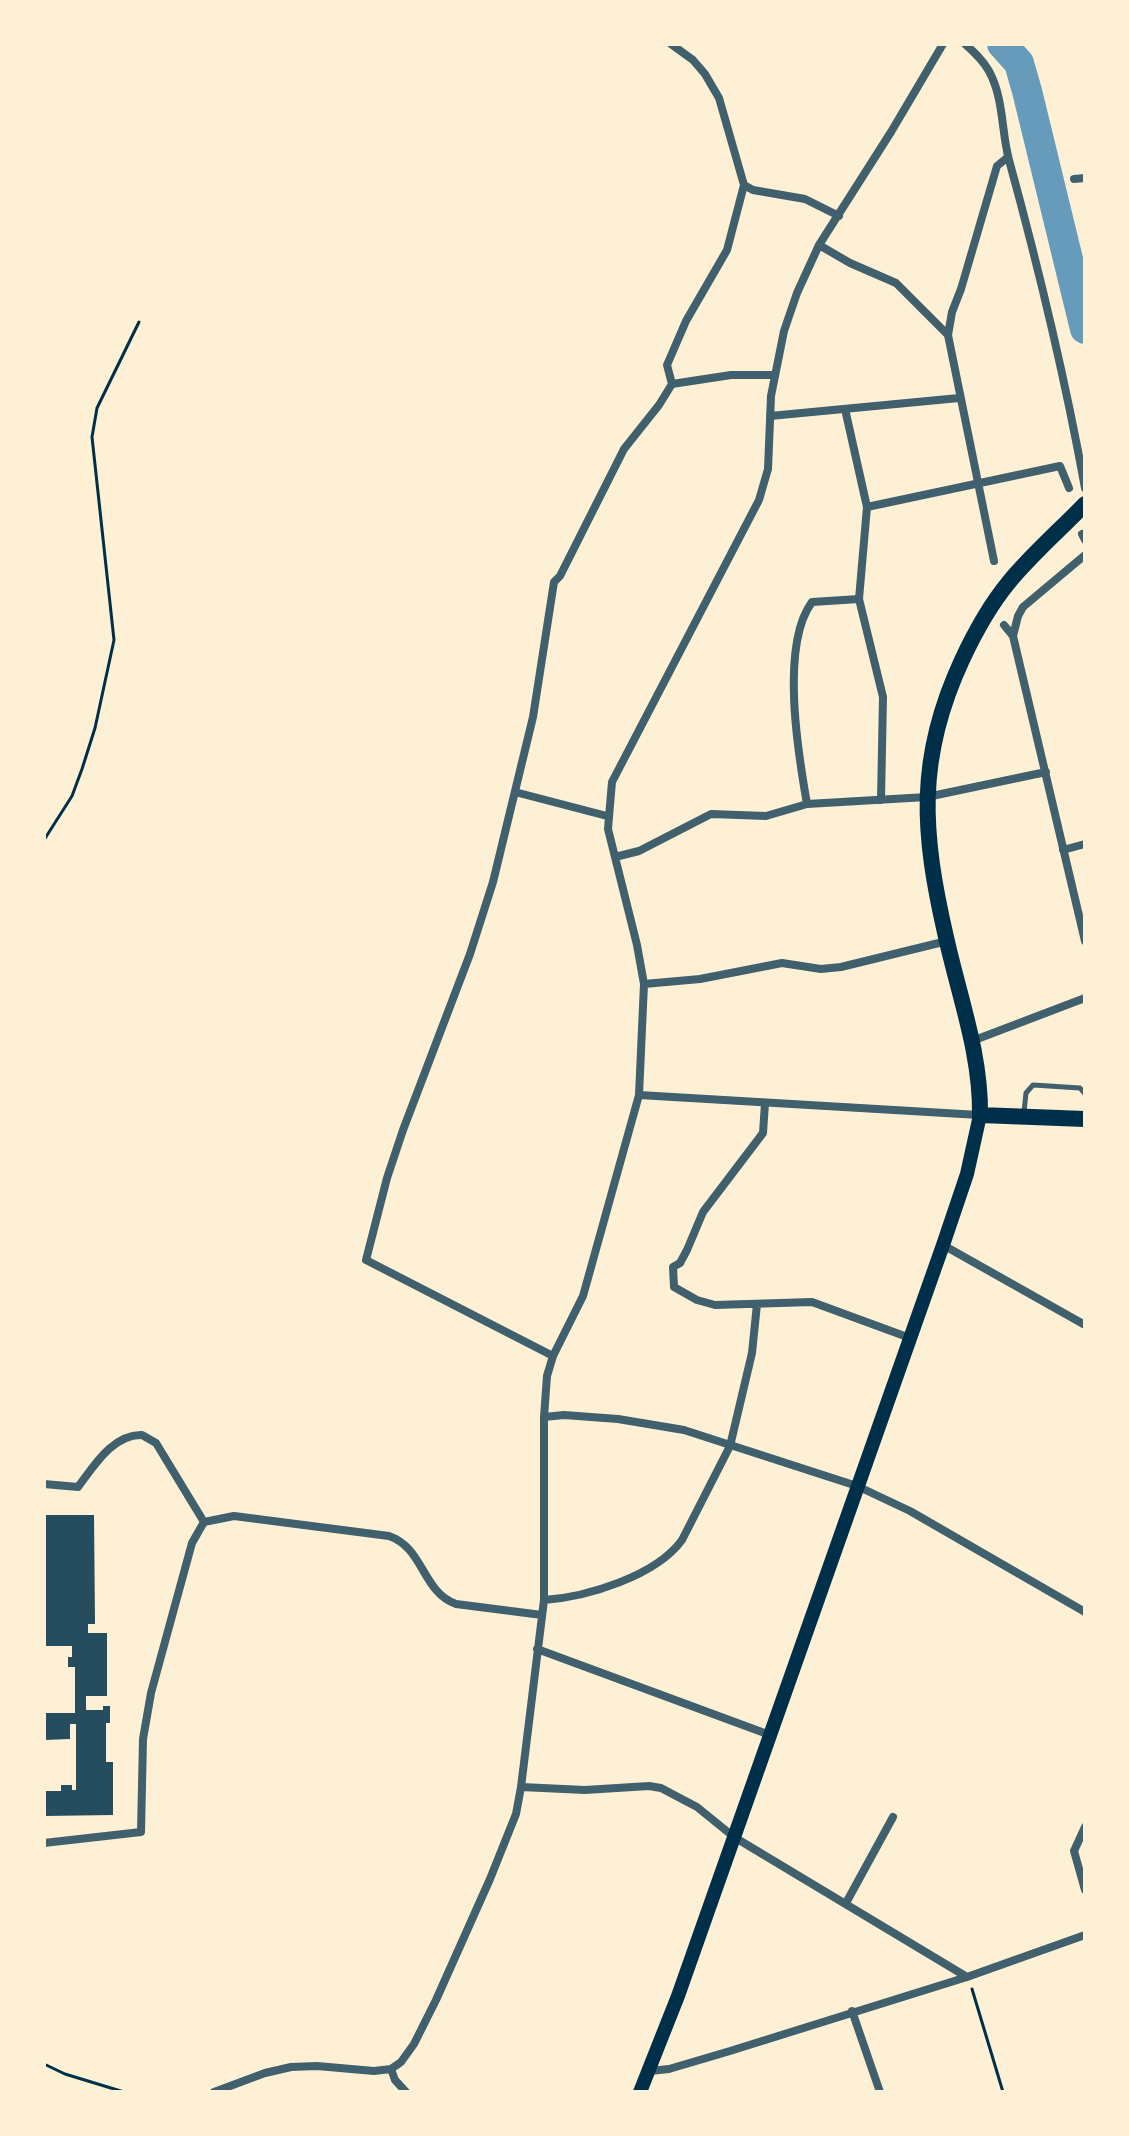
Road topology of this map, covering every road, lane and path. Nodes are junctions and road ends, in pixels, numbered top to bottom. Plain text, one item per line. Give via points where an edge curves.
1 (671, 44) edge
2 (943, 44) edge
3 (965, 44) edge
4 (1008, 157) junction
5 (1085, 178) edge
6 (1074, 179) dead end
7 (744, 185) junction
8 (839, 216) junction
9 (819, 245) junction
10 (139, 322) dead end
11 (948, 335) junction
12 (775, 375) junction
13 (672, 384) junction
14 (959, 398) junction
15 (845, 409) junction
16 (770, 416) junction
17 (978, 483) junction
18 (1069, 488) dead end
19 (1085, 488) edge
20 (1085, 504) edge
21 (867, 507) junction
22 (1085, 555) edge
23 (994, 561) dead end
24 (859, 599) junction
25 (1004, 625) dead end
26 (1013, 636) junction
27 (1046, 772) junction
28 (515, 792) junction
29 (927, 797) junction
30 (881, 800) junction
31 (807, 804) junction
32 (607, 816) junction
33 (44, 840) edge
34 (1085, 844) edge
35 (1063, 850) junction
36 (615, 857) junction
37 (947, 941) junction
38 (1085, 941) edge
39 (644, 984) junction
40 (1085, 998) edge
41 (971, 1042) junction
42 (1085, 1094) edge
43 (639, 1095) junction
44 (765, 1103) junction
45 (980, 1115) junction
46 (1024, 1117) junction
47 (1085, 1119) edge
48 (943, 1245) junction
49 (757, 1304) junction
50 (1085, 1325) edge
51 (910, 1338) junction
52 (553, 1356) junction
53 (544, 1417) junction
54 (730, 1446) junction
55 (44, 1484) edge
56 (857, 1486) junction
57 (204, 1522) junction
58 (544, 1600) junction
59 (1085, 1612) edge
60 (542, 1615) junction
61 (537, 1649) junction
62 (770, 1735) junction
63 (521, 1787) junction
64 (893, 1817) dead end
65 (1085, 1827) edge
66 (734, 1837) junction
67 (44, 1843) edge
68 (1085, 1890) edge
69 (846, 1903) junction
70 (1085, 1935) edge
71 (967, 1977) junction
72 (852, 2011) junction
73 (44, 2064) edge
74 (391, 2069) junction
75 (650, 2071) junction
76 (124, 2092) edge
77 (214, 2092) edge
78 (406, 2092) edge
79 (640, 2092) edge
80 (880, 2092) edge
81 (1003, 2092) edge

1 - 7 street via 693,60 719,98
2 - 8 street
3 - 4 street via 982,60 996,89
4 - 11 street via 997,166
4 - 19 street via 1044,292
5 - 6 street
7 - 8 street via 805,199
7 - 13 street via 727,250 667,365
8 - 9 street
9 - 11 street via 896,283
9 - 12 street via 784,331
10 - 33 path via 97,408 92,437 114,640 82,769
11 - 14 street
12 - 13 street
12 - 16 street
13 - 28 street via 624,449 554,582 533,717
14 - 15 street
14 - 17 street
15 - 16 street
15 - 21 street
16 - 32 street via 768,469 759,500 612,782
17 - 18 street via 1060,466
17 - 21 street
17 - 23 street
20 - 29 highway via 1007,585 973,637 937,723
21 - 24 street
22 - 26 street via 1023,607
24 - 30 street via 883,697
24 - 31 street via 812,602 806,610 792,675
25 - 26 street
26 - 27 street
27 - 29 street
27 - 35 street
28 - 32 street
28 - 52 street via 493,882 399,1142 366,1260
29 - 30 street
29 - 37 highway via 932,875
30 - 31 street
31 - 36 street via 766,816 711,814 639,851
32 - 36 street
34 - 35 street
35 - 38 street
36 - 39 street
37 - 39 street via 841,967 782,963
37 - 41 highway
39 - 43 street
40 - 41 street
41 - 45 highway
42 - 46 lane via 1080,1088 1033,1085 1026,1093
43 - 44 street
43 - 52 street via 583,1296
44 - 45 street
44 - 49 street via 763,1133 703,1212 680,1263 673,1267 674,1287 697,1300
45 - 46 highway
45 - 48 main road
46 - 47 highway
48 - 50 street
48 - 51 main road
49 - 51 street via 812,1302
49 - 54 street via 752,1353
51 - 56 main road
52 - 53 street
53 - 54 street via 618,1419 684,1430
53 - 58 street
54 - 56 street
54 - 58 street via 689,1526 660,1564 612,1584
55 - 57 street via 78,1487 122,1438 142,1435 156,1443
56 - 59 street
56 - 62 main road
57 - 60 street via 234,1516 389,1536 410,1549 444,1600
57 - 67 street via 192,1543 151,1693 143,1739 141,1832
58 - 60 street
60 - 61 street
61 - 62 street
61 - 63 street
62 - 66 main road
63 - 66 street via 661,1788 697,1807
63 - 74 street via 507,1839 436,2000 414,2044
64 - 69 street
65 - 68 street via 1074,1851
66 - 69 street
66 - 75 main road
69 - 71 street
70 - 71 street
71 - 72 street
71 - 81 path
72 - 75 street
72 - 80 street
73 - 76 path
74 - 77 street via 291,2067
74 - 78 street
75 - 79 main road

